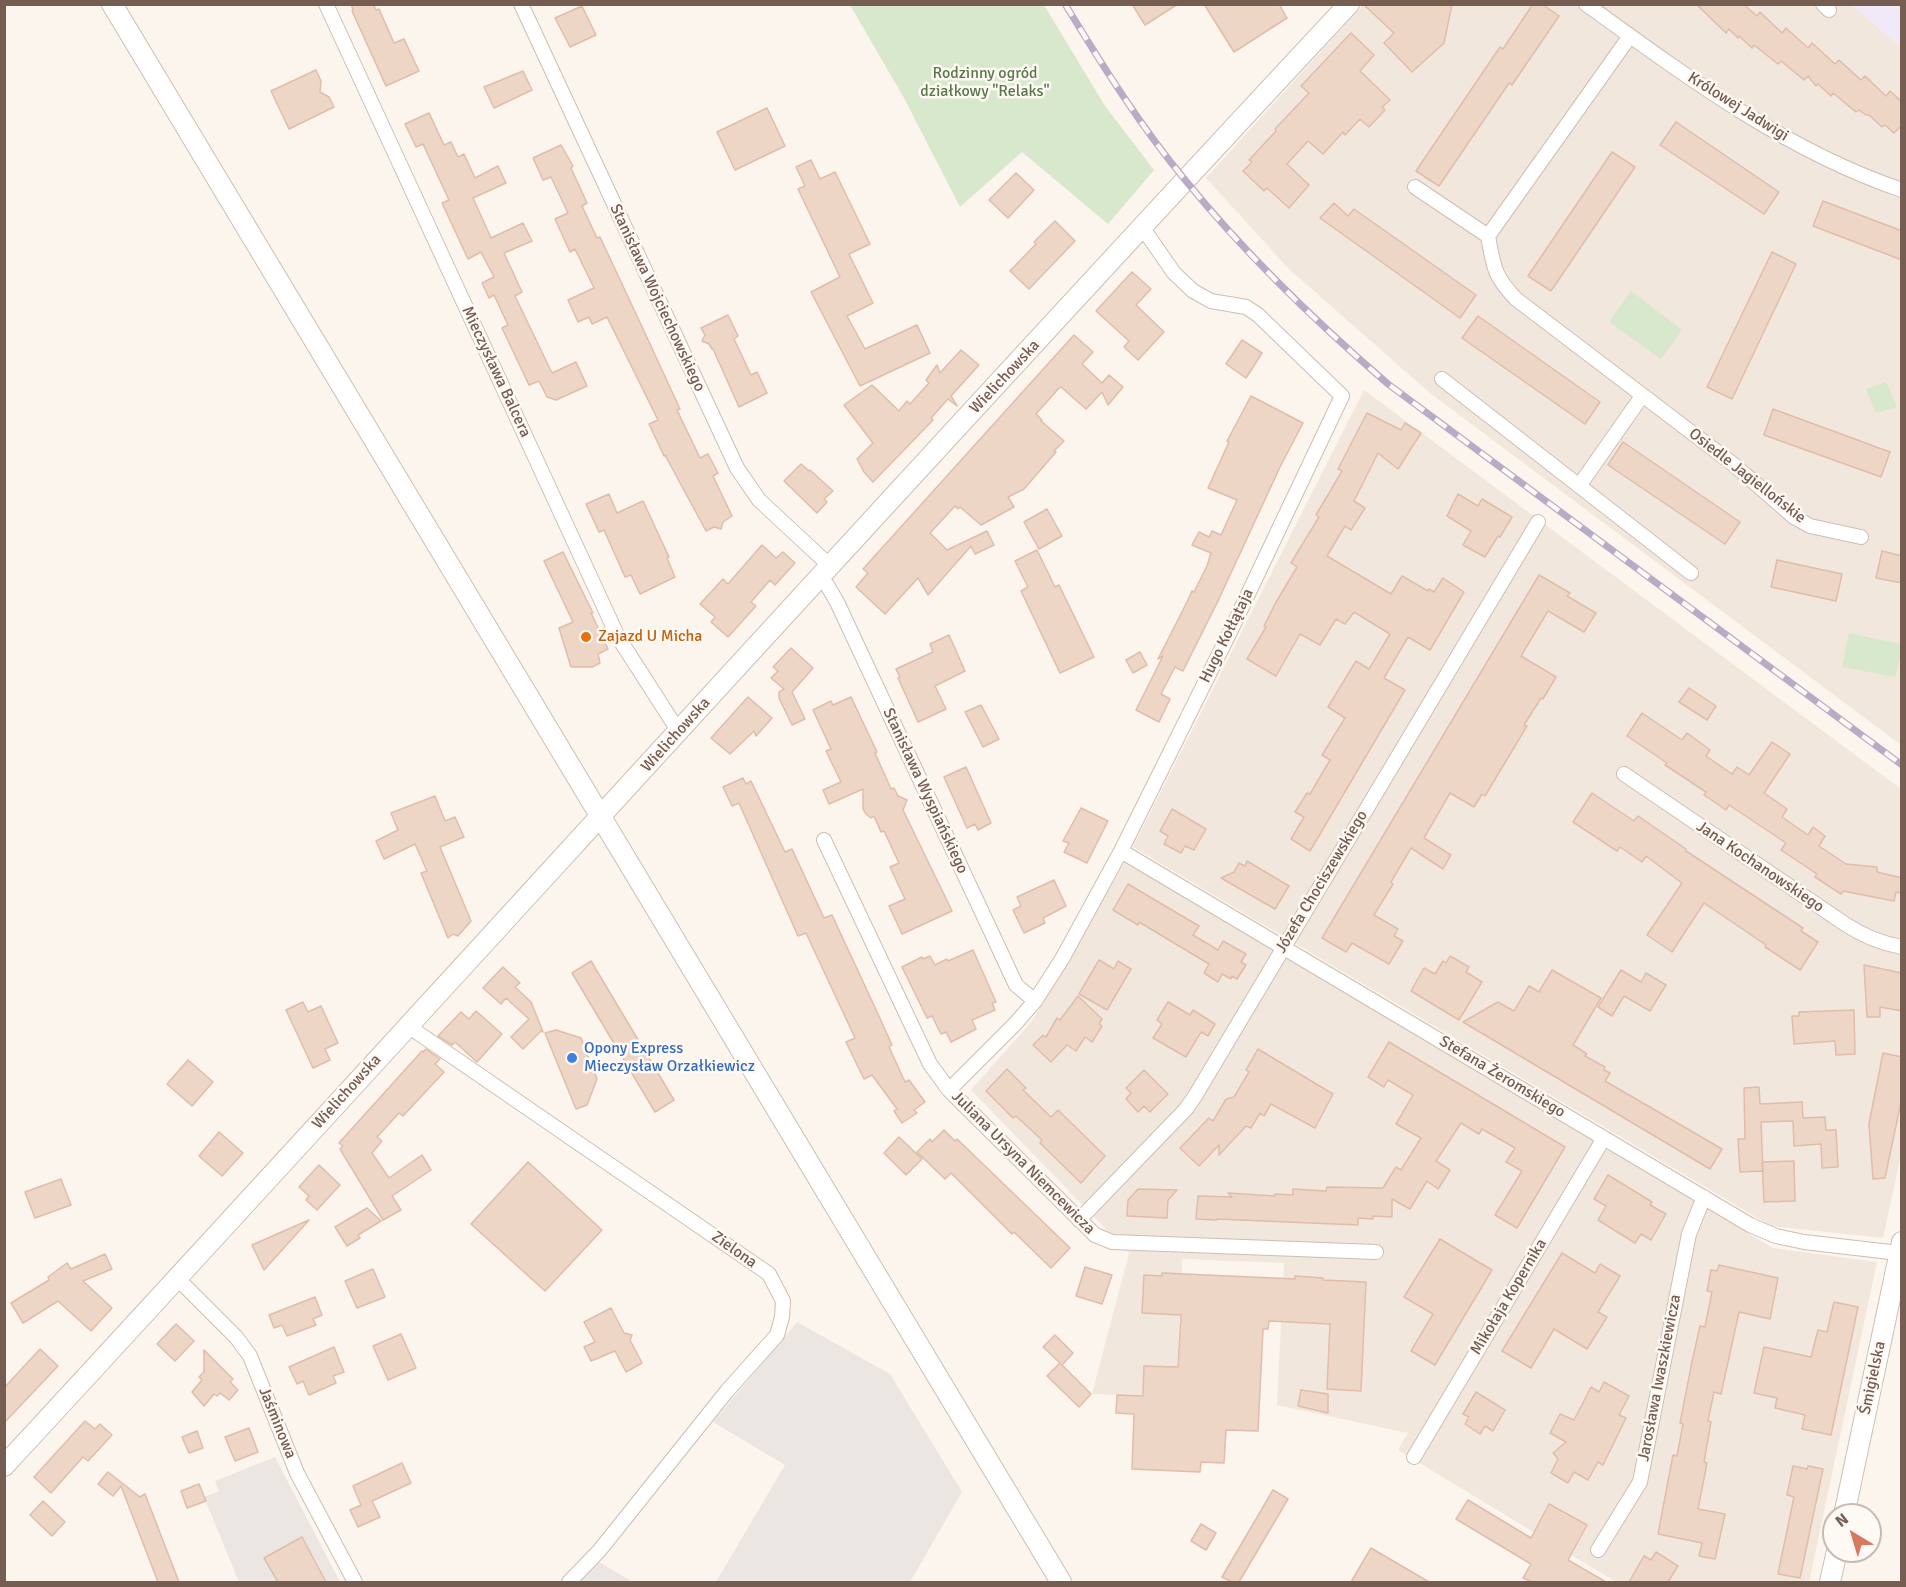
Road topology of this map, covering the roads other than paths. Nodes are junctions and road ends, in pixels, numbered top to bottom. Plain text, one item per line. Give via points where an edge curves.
1 (112, 4) edge
2 (326, 4) edge
3 (521, 4) edge
4 (1349, 4) edge
5 (1586, 4) edge
6 (1630, 36) junction
7 (1415, 187) dead end
8 (1902, 190) edge
9 (1142, 226) junction
10 (1488, 236) junction
11 (1442, 379) dead end
12 (1642, 396) junction
13 (1579, 486) junction
14 (1538, 522) dead end
15 (1861, 537) dead end
16 (824, 571) junction
17 (1691, 573) dead end
18 (679, 732) junction
19 (1624, 774) dead end
20 (601, 817) junction
21 (824, 840) dead end
22 (1121, 851) junction
23 (1283, 947) junction
24 (1902, 947) edge
25 (1035, 1001) junction
26 (408, 1026) junction
27 (949, 1090) junction
28 (1604, 1138) junction
29 (1704, 1197) junction
30 (1079, 1220) junction
31 (1900, 1247) edge
32 (1376, 1252) dead end
33 (178, 1279) junction
34 (1414, 1457) dead end
35 (4, 1466) edge
36 (1847, 1503) edge
37 (1598, 1550) dead end
38 (1836, 1563) edge
39 (1835, 1581) edge
40 (355, 1582) edge
41 (569, 1582) edge
42 (1061, 1582) edge

1 - 20 street
2 - 18 street, Mieczysława Balcera via 618,637
3 - 16 street, Stanisława Wojciechowskiego via 737,468 759,500
4 - 9 street, Wielichowska
5 - 6 street, Królowej Jadwigi
6 - 8 street, Królowej Jadwigi via 1799,145 1839,166
6 - 10 street
7 - 10 street
9 - 16 street, Wielichowska
9 - 22 street, Hugo Kołłątaja via 1174,273 1194,291 1211,301 1246,307 1258,315 1342,396
10 - 12 street, Osiedle Jagiellońskie via 1500,282
11 - 13 street
12 - 13 street
12 - 15 street, Osiedle Jagiellońskie via 1733,464 1794,517 1810,526
13 - 17 street
14 - 23 street, Józefa Chociszewskiego
16 - 18 street, Wielichowska
16 - 25 street, Stanisława Wyspiańskiego via 827,585 1016,985
18 - 20 street, Wielichowska
19 - 24 street, Jana Kochanowskiego via 1864,936
20 - 26 street, Wielichowska
20 - 42 street
21 - 27 street, Juliana Ursyna Niemcewicza via 930,1064
22 - 23 street, Stefana Żeromskiego
22 - 25 street, Hugo Kołłątaja
23 - 28 street, Stefana Żeromskiego
23 - 30 street, Józefa Chociszewskiego via 1186,1109
25 - 27 street, Hugo Kołłątaja
26 - 33 street, Wielichowska
26 - 41 street, Zielona via 768,1274 783,1301 777,1335
27 - 30 street, Juliana Ursyna Niemcewicza
28 - 29 street, Stefana Żeromskiego
28 - 34 street, Mikołaja Kopernika
29 - 31 street, Stefana Żeromskiego via 1776,1236 1804,1242
29 - 37 street, Jarosława Iwaszkiewicza via 1689,1234 1640,1482
30 - 32 street, Juliana Ursyna Niemcewicza via 1095,1235 1112,1242
31 - 36 street, Śmigielska
33 - 35 street, Wielichowska
33 - 40 street, Jaśminowa via 250,1356 297,1473
38 - 39 street

